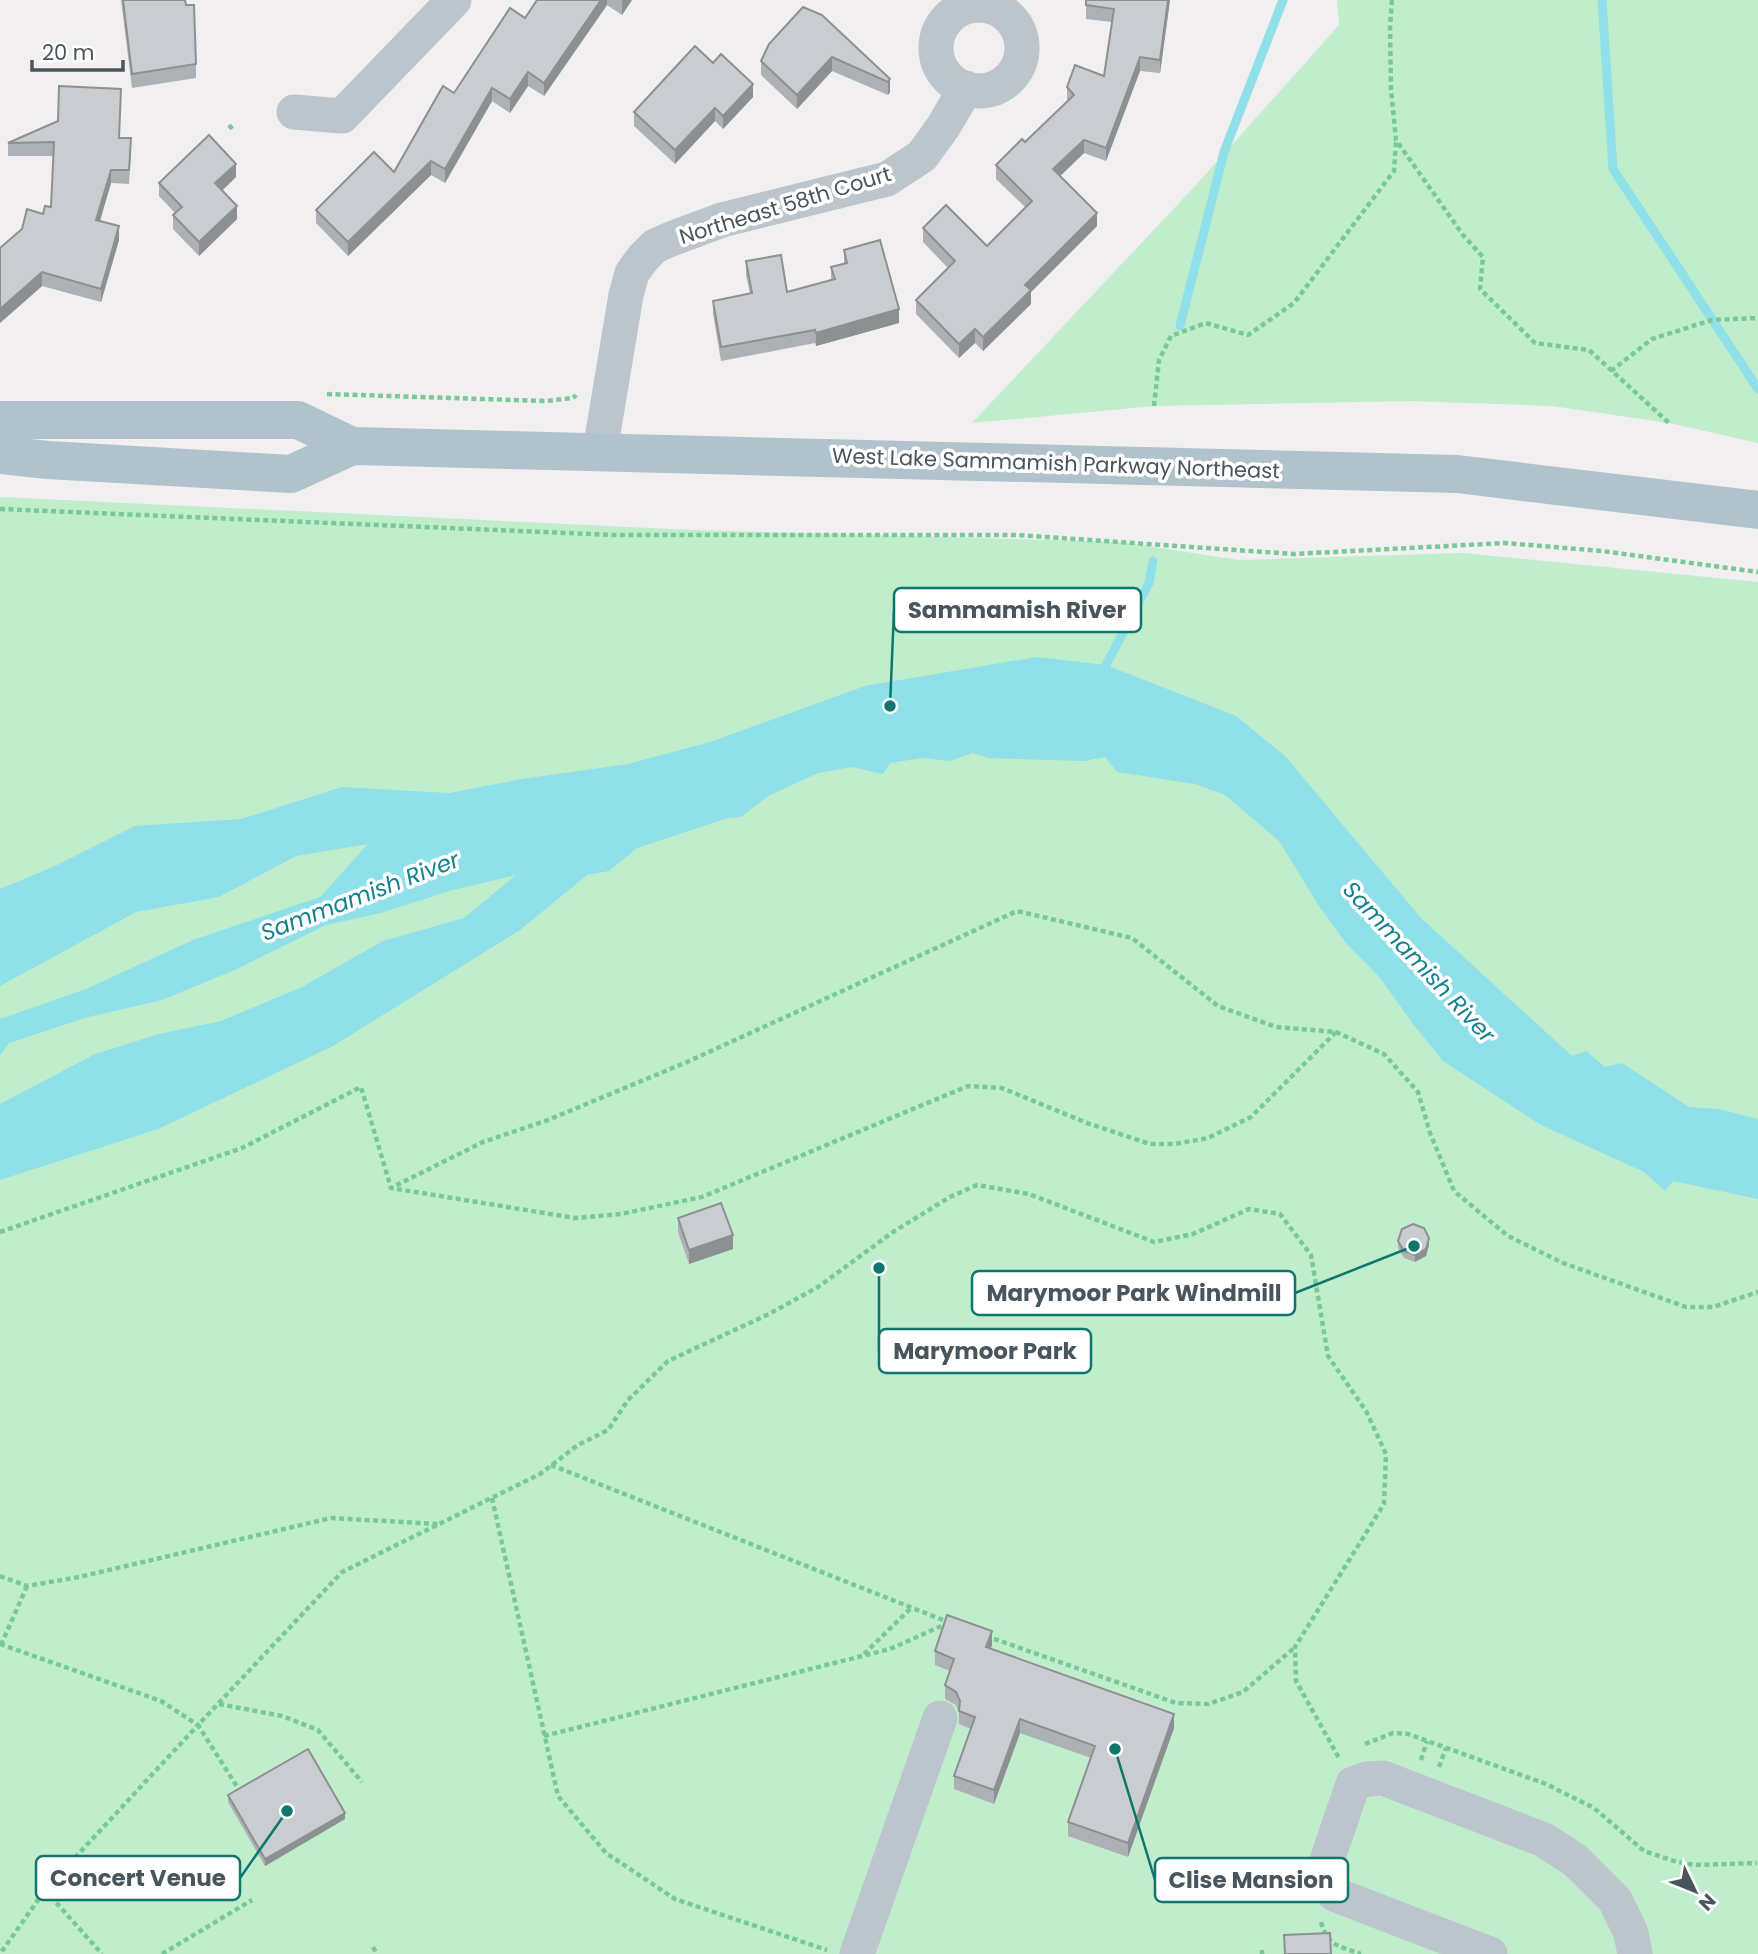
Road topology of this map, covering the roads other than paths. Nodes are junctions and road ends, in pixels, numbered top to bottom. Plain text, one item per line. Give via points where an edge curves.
1 (454, 0) edge
2 (1010, 9) edge
3 (966, 88) junction
4 (294, 112) dead end
5 (0, 420) edge
6 (352, 446) junction
7 (600, 451) junction
8 (0, 455) edge
9 (1758, 510) edge
10 (940, 1718) dead end
11 (857, 1954) edge
12 (1490, 1954) edge
13 (1635, 1954) edge

1 - 4 street via 342,116
2 - 3 street via 1021,38 1017,67 997,87
2 - 3 street via 963,8 942,25 936,51 940,65 947,76
3 - 7 street, Northeast 58th Court via 922,156 887,179 722,220 655,246 632,273 626,295
5 - 6 main road, West Lake Sammamish Parkway Northeast via 298,420
6 - 7 main road, West Lake Sammamish Parkway Northeast
6 - 8 main road, West Lake Sammamish Parkway Northeast via 291,474
7 - 9 main road, West Lake Sammamish Parkway Northeast via 1457,474
10 - 11 street
12 - 13 street via 1328,1888 1322,1875 1346,1764 1367,1779 1384,1778 1544,1840 1575,1860 1615,1900 1631,1933

